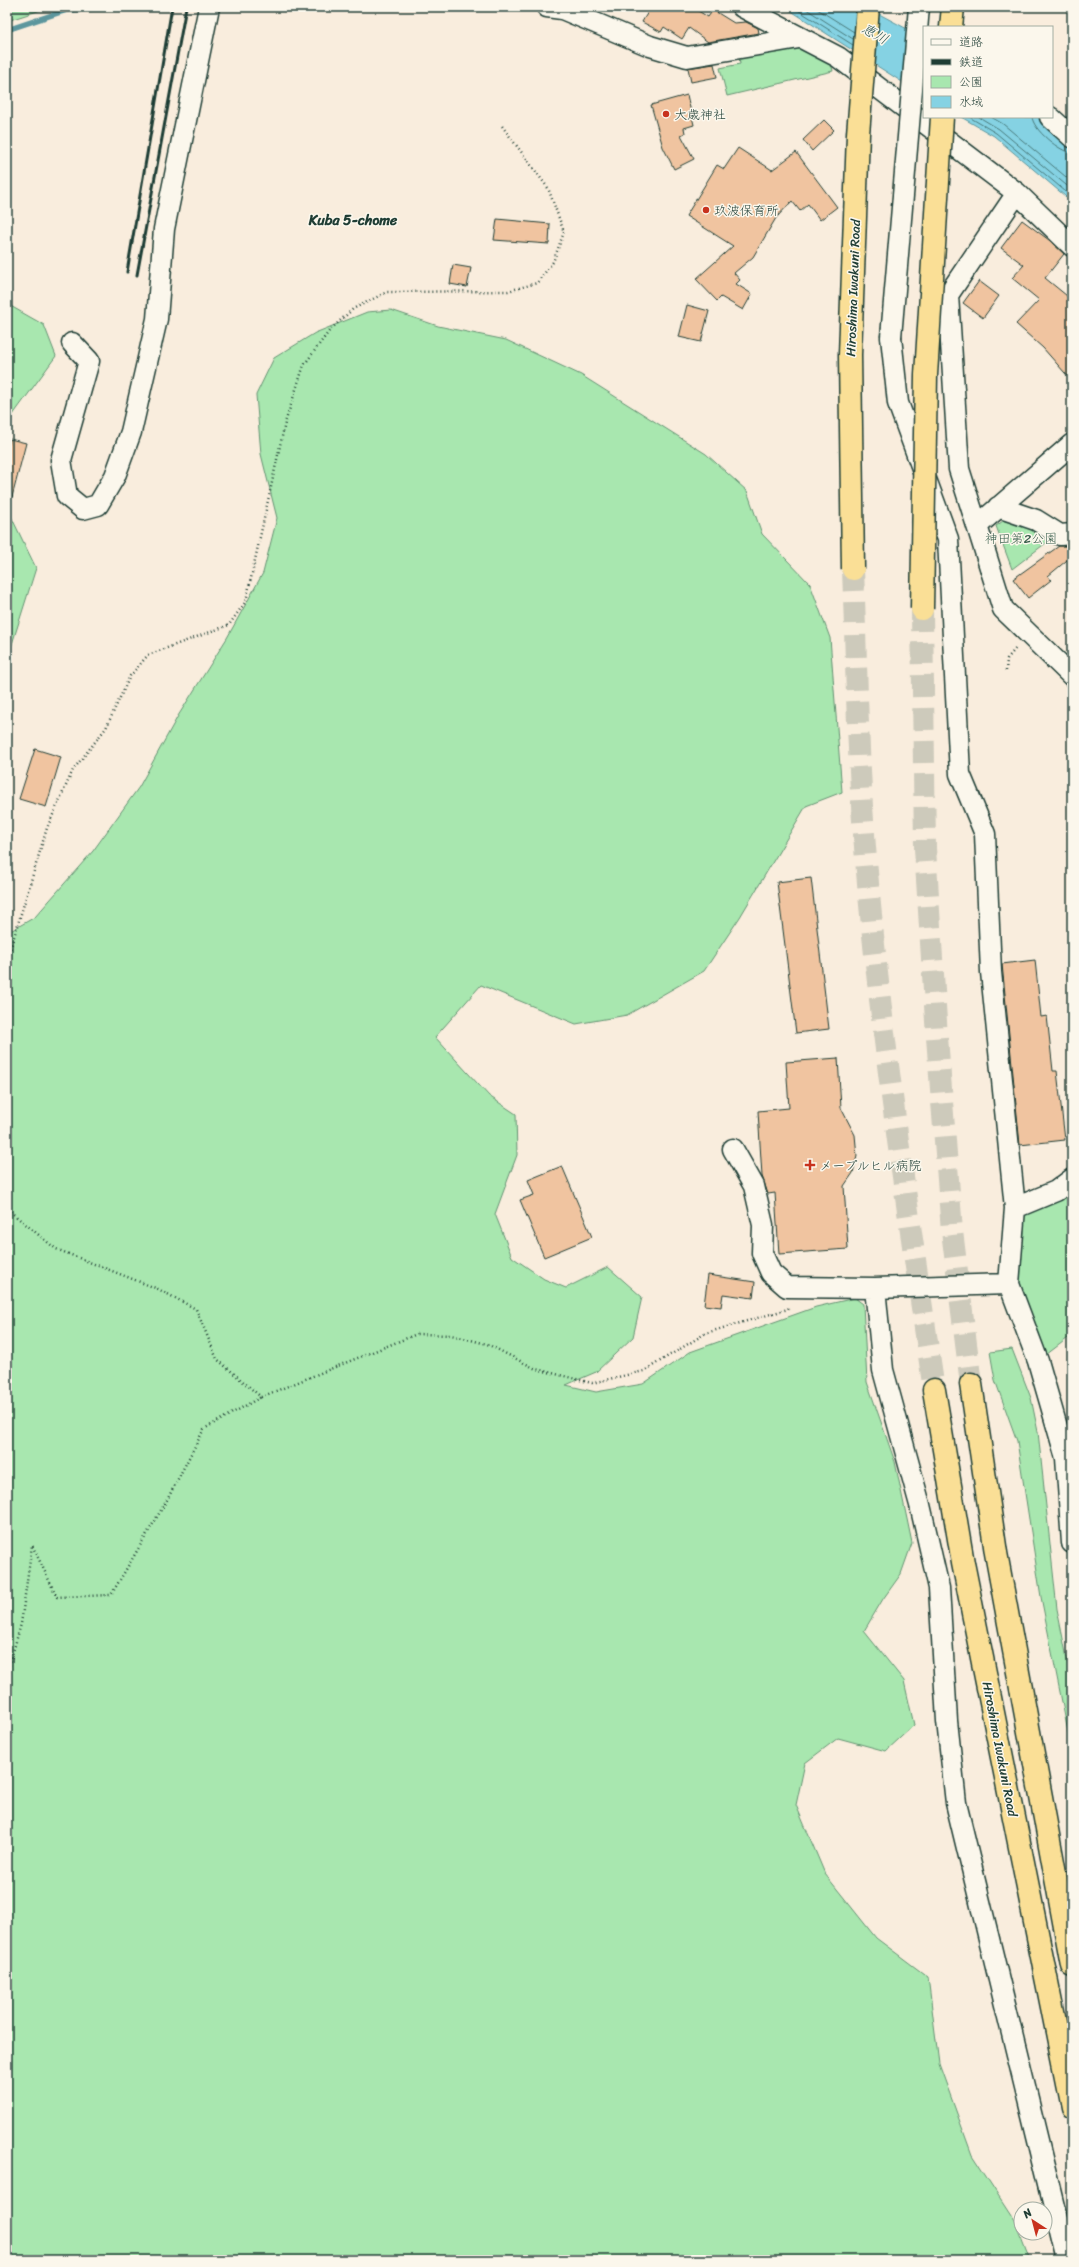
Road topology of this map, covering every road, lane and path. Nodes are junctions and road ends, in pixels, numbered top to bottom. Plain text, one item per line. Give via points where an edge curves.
1 (209, 7) edge
2 (548, 7) edge
3 (742, 7) edge
4 (868, 7) edge
5 (919, 7) edge
6 (953, 7) edge
7 (951, 26) edge
8 (799, 38) junction
9 (942, 118) edge
10 (1051, 118) edge
11 (502, 126) dead end
12 (1072, 136) edge
13 (1017, 192) junction
14 (1072, 246) edge
15 (72, 344) dead end
16 (1072, 444) edge
17 (998, 507) junction
18 (977, 526) junction
19 (1072, 534) edge
20 (853, 569) tunnel mouth
21 (922, 609) tunnel mouth
22 (1023, 628) junction
23 (1006, 671) dead end
24 (1072, 676) edge
25 (7, 960) edge
26 (733, 1149) dead end
27 (1072, 1179) edge
28 (1015, 1208) junction
29 (7, 1209) edge
30 (1009, 1284) junction
31 (796, 1288) junction
32 (875, 1288) junction
33 (971, 1384) tunnel mouth
34 (934, 1390) tunnel mouth
35 (261, 1397) junction
36 (1069, 1458) edge
37 (1072, 1543) edge
38 (7, 1674) edge
39 (1072, 1966) edge
40 (1072, 2107) edge
41 (1066, 2260) edge

1 - 15 street via 164,229 156,319 131,432 115,476 98,505 83,509 67,496 61,460 88,361
2 - 8 street via 562,9 650,46 687,57
3 - 8 street
4 - 20 highway, Hiroshima Iwakuni Road, bridge via 858,134 850,355
5 - 28 street, bridge via 891,337 898,404 948,539 960,774 985,834 990,972
6 - 7 highway
8 - 13 street via 838,57
9 - 21 highway, bridge via 926,375
10 - 12 street
11 - 25 path via 548,188 564,232 553,262 537,283 508,291 387,292 354,309 330,330 304,365 285,423 246,601 229,625 148,655 130,676 106,728 73,770 47,828
13 - 14 street
13 - 18 street via 948,295 959,469
16 - 17 street
17 - 18 street
17 - 19 street via 1036,520 1060,535
18 - 22 street via 1003,609
22 - 23 path via 1017,647 1007,659
22 - 24 street
26 - 31 street via 754,1186 763,1225 762,1253 771,1273 786,1287
27 - 28 street via 1056,1191
28 - 30 street
29 - 35 path via 56,1249 158,1289 196,1309 217,1359
30 - 32 street
30 - 36 street via 1038,1361
31 - 32 street
31 - 35 path via 788,1309 706,1333 644,1371 592,1383 536,1368 487,1344 451,1335 417,1334
32 - 41 street via 883,1370 920,1505 939,1588 947,1721 956,1803
33 - 39 highway via 996,1553
34 - 40 highway, Hiroshima Iwakuni Road via 965,1571
35 - 38 path via 204,1429 167,1500 111,1595 57,1596 32,1546 21,1624
36 - 37 street

